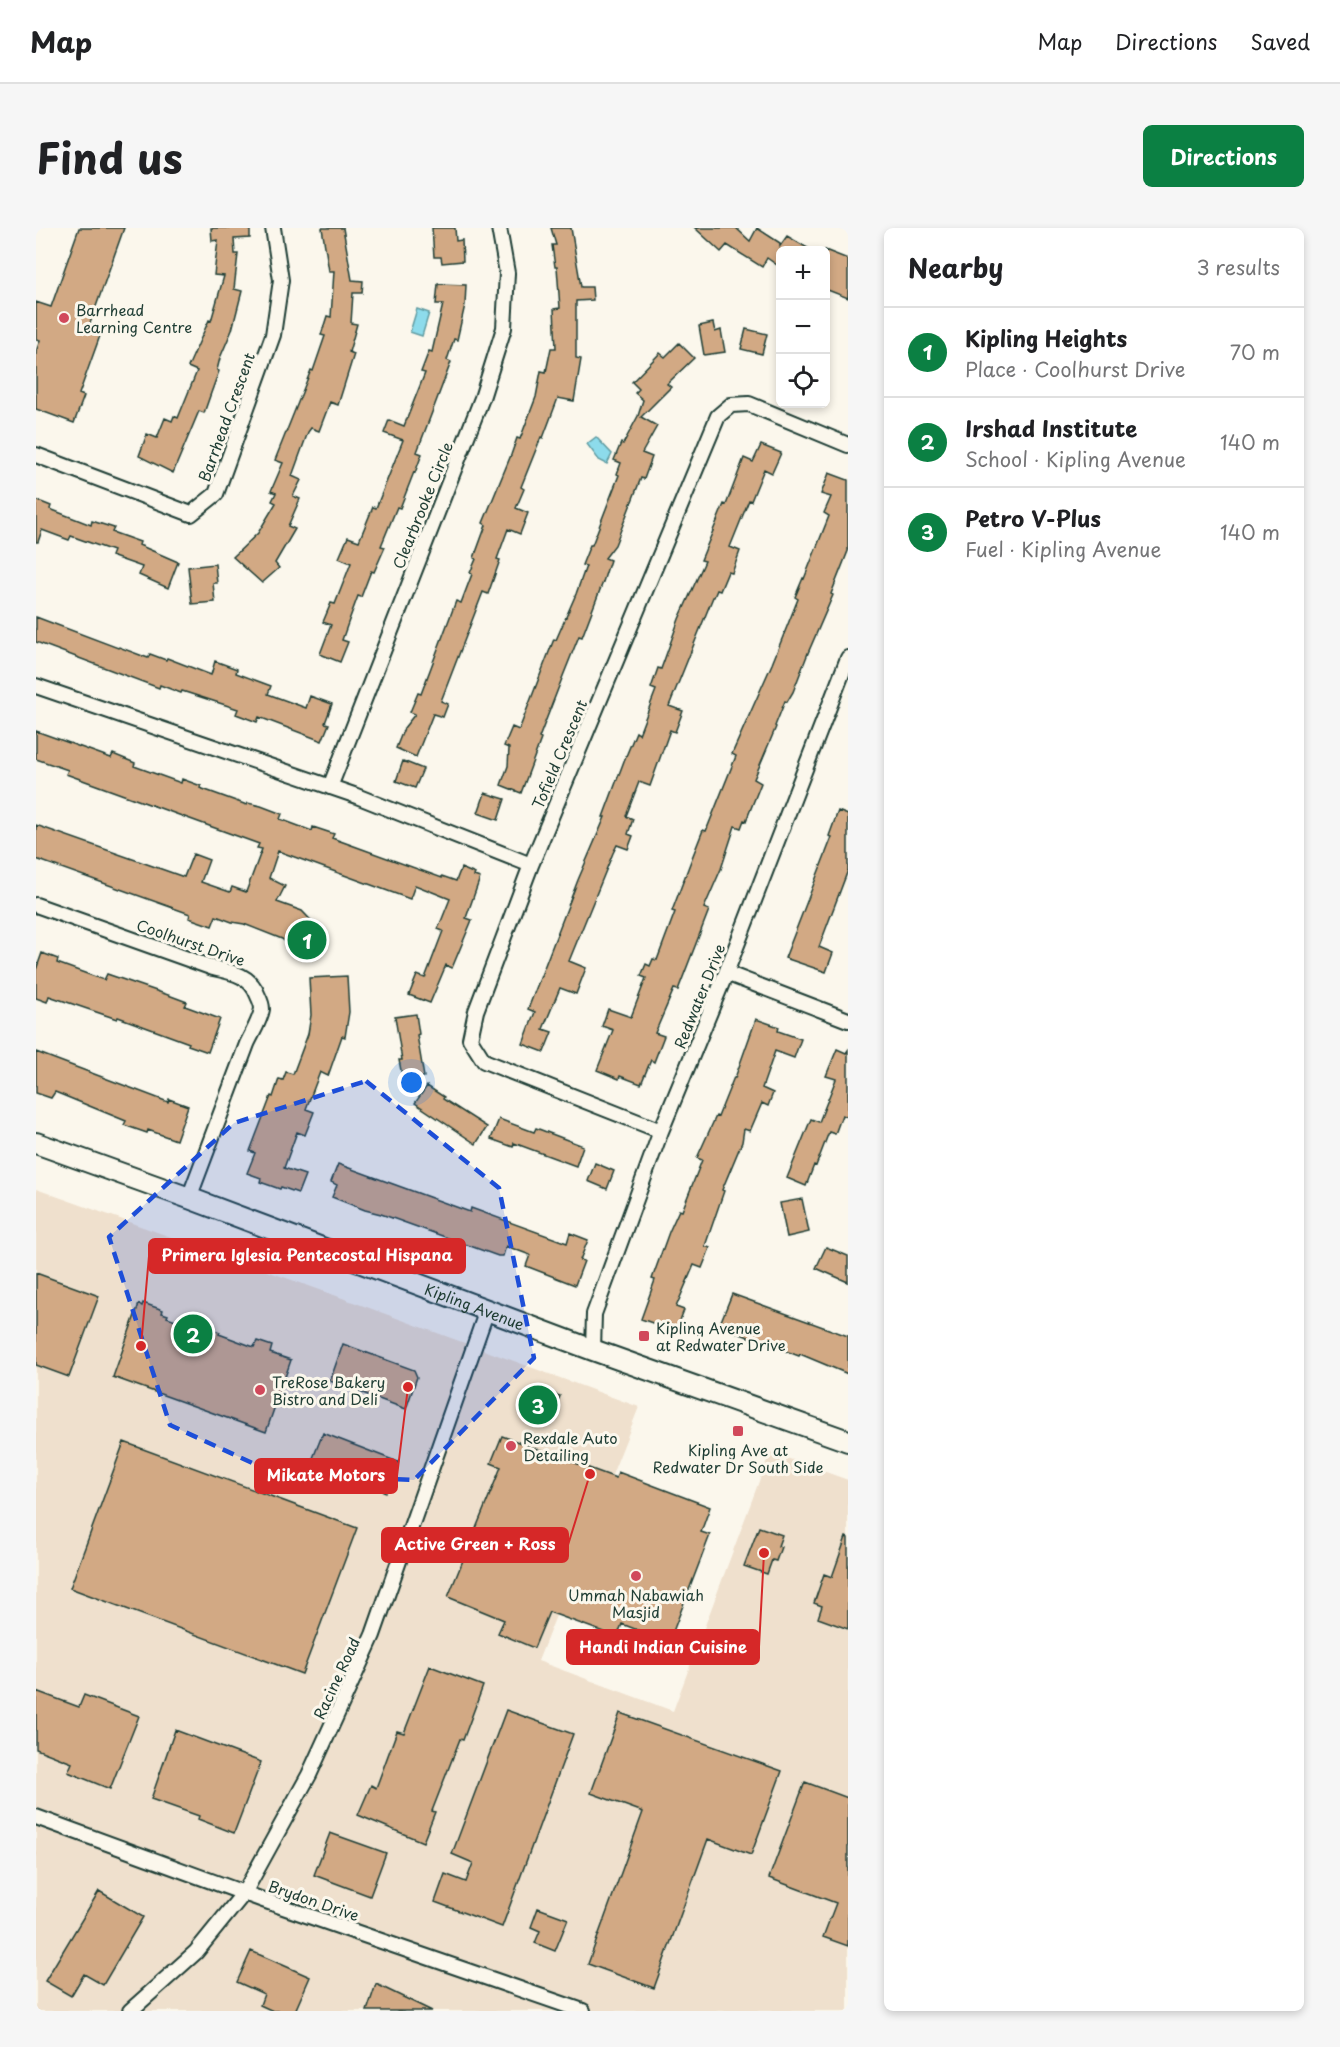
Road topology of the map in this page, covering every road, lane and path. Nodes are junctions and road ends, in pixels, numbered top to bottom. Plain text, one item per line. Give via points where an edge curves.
1 (273, 228) edge
2 (499, 228) edge
3 (848, 445) edge
4 (36, 455) edge
5 (848, 658) edge
6 (36, 686) edge
7 (330, 787) junction
8 (531, 865) junction
9 (36, 905) edge
10 (726, 973) junction
11 (848, 1020) edge
12 (661, 1131) junction
13 (36, 1143) edge
14 (189, 1198) junction
15 (487, 1310) junction
16 (592, 1350) junction
17 (848, 1441) edge
18 (36, 1817) edge
19 (244, 1893) junction
20 (130, 2011) edge
21 (583, 2011) edge

1 - 4 street, Barrhead Crescent via 280,280 273,335 216,494 191,514
2 - 7 street, Clearbrooke Circle via 507,273 504,328 482,398
3 - 8 street, Tofield Crescent via 749,404 731,405 718,416
5 - 10 street, Redwater Drive
6 - 7 street
7 - 8 street
8 - 12 street, Tofield Crescent via 476,1011 470,1039 484,1061
9 - 14 street, Coolhurst Drive via 238,974 257,991 262,1007 258,1020
10 - 11 street
10 - 12 street, Redwater Drive
12 - 16 street, Redwater Drive via 594,1314
13 - 14 main road, Kipling Avenue
14 - 15 main road, Kipling Avenue
15 - 16 main road, Kipling Avenue
15 - 19 street, Racine Road via 373,1635 309,1775
16 - 17 main road, Kipling Avenue
18 - 19 street, Brydon Drive
19 - 20 street, Racine Road via 196,1952
19 - 21 street, Brydon Drive

